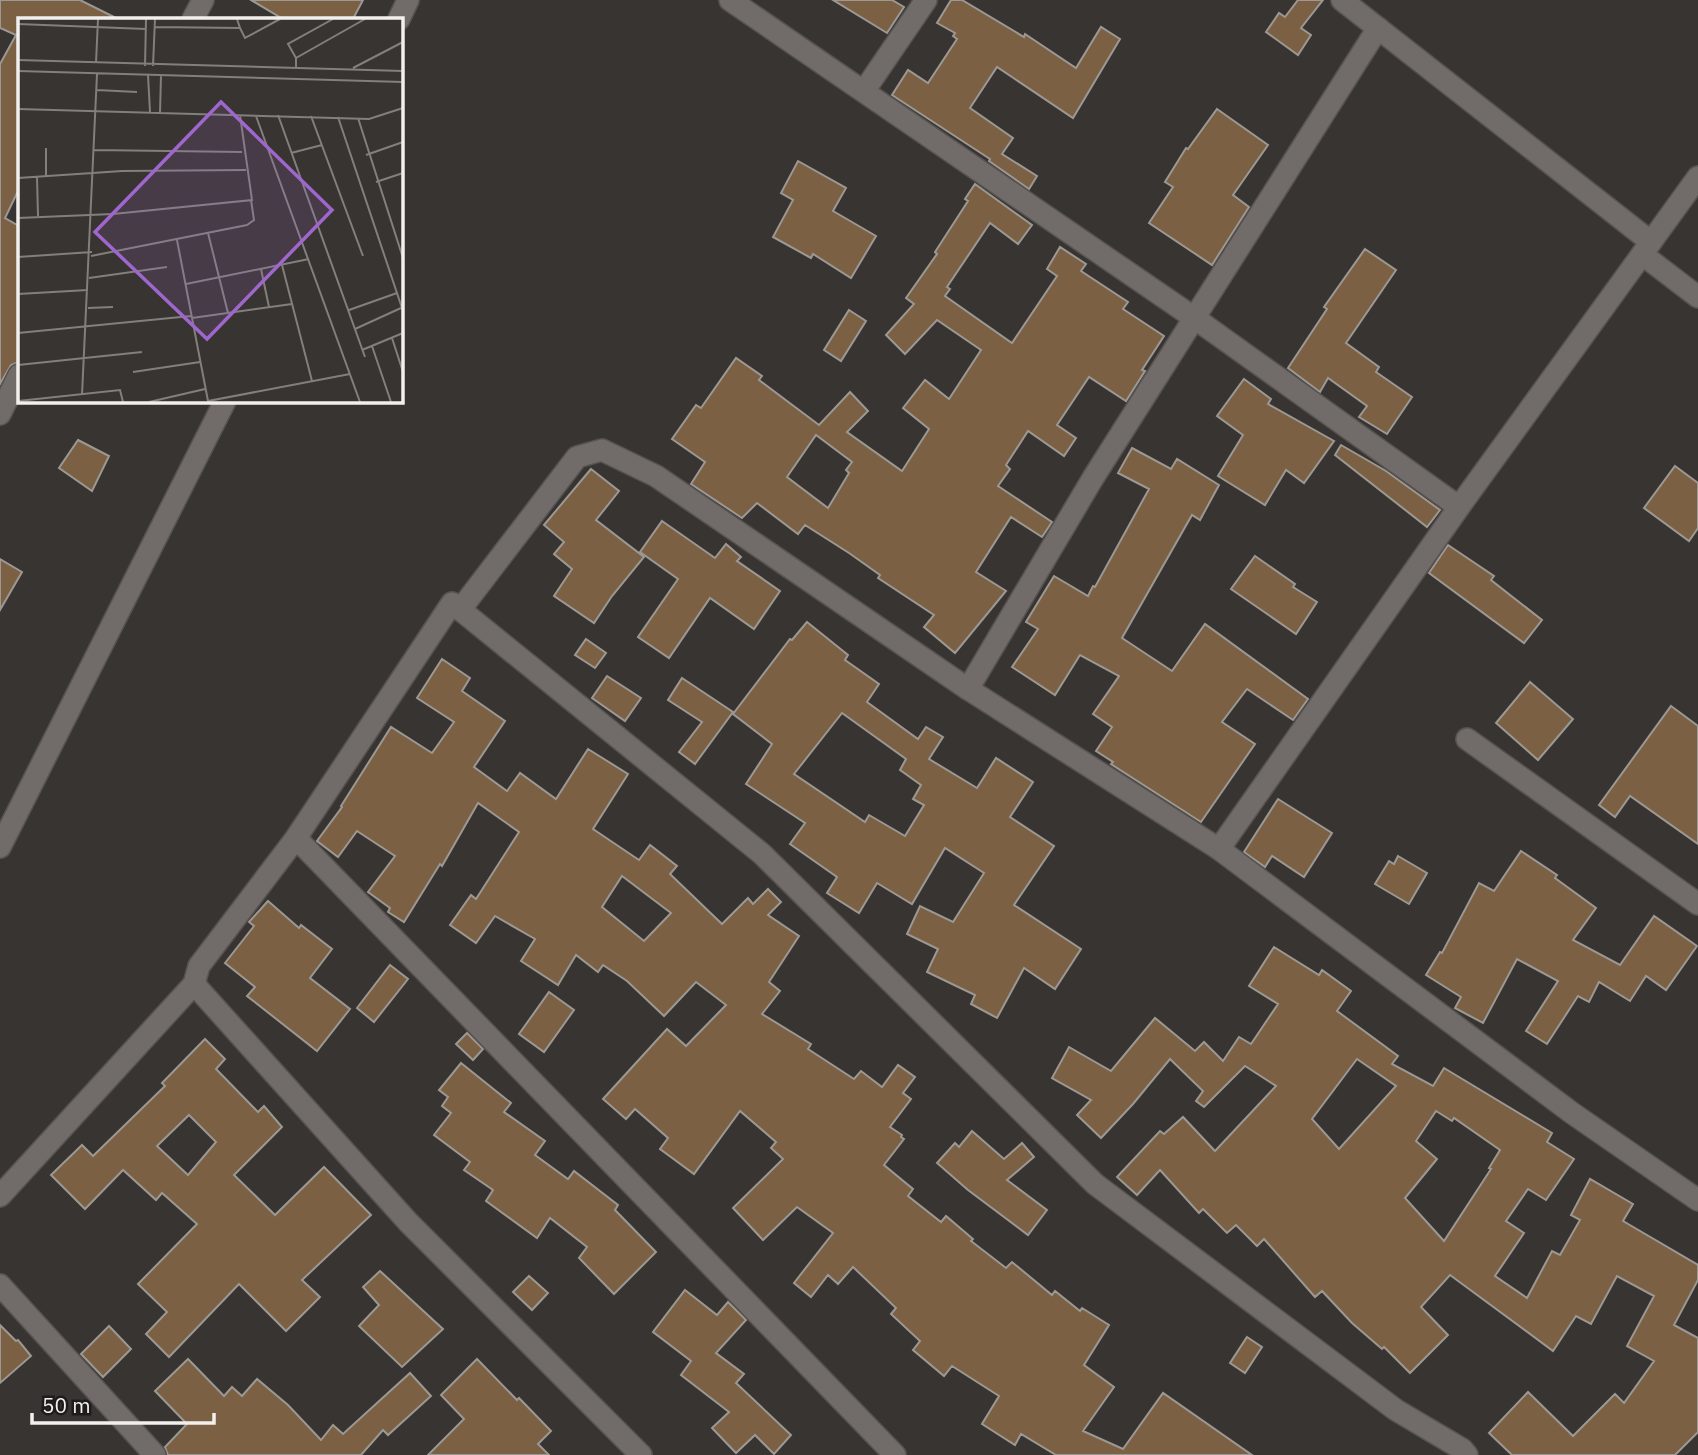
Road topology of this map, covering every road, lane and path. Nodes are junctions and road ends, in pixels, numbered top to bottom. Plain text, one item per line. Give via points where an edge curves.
1 (202, 0) edge
2 (408, 0) edge
3 (730, 0) edge
4 (926, 0) edge
5 (1342, 0) edge
6 (193, 18) edge
7 (399, 18) edge
8 (1378, 28) junction
9 (864, 91) junction
10 (1698, 177) edge
11 (1647, 248) junction
12 (1698, 297) edge
13 (1193, 317) junction
14 (18, 377) edge
15 (224, 402) edge
16 (0, 414) edge
17 (1459, 507) junction
18 (460, 610) junction
19 (968, 689) junction
20 (1467, 739) dead end
21 (296, 838) junction
22 (0, 847) edge
23 (1219, 849) junction
24 (1698, 904) edge
25 (194, 984) junction
26 (0, 1196) edge
27 (1698, 1200) edge
28 (0, 1285) edge
29 (155, 1455) edge
30 (640, 1455) edge
31 (895, 1455) edge
32 (1467, 1455) edge

1 - 6 street
2 - 7 street
3 - 9 street
4 - 9 street
5 - 8 street
8 - 11 street
8 - 13 street
9 - 13 street
10 - 11 street
11 - 12 street
11 - 17 street
13 - 17 street
13 - 19 street
14 - 16 street
15 - 22 street
17 - 23 street
18 - 19 street via 578,457 602,450 656,476
18 - 21 street via 452,603
18 - 32 street via 762,854 1095,1184 1396,1410
19 - 23 street
20 - 24 street
21 - 25 street via 199,966
21 - 31 street
23 - 27 street via 1572,1113
25 - 26 street
25 - 30 street via 408,1222
28 - 29 street

